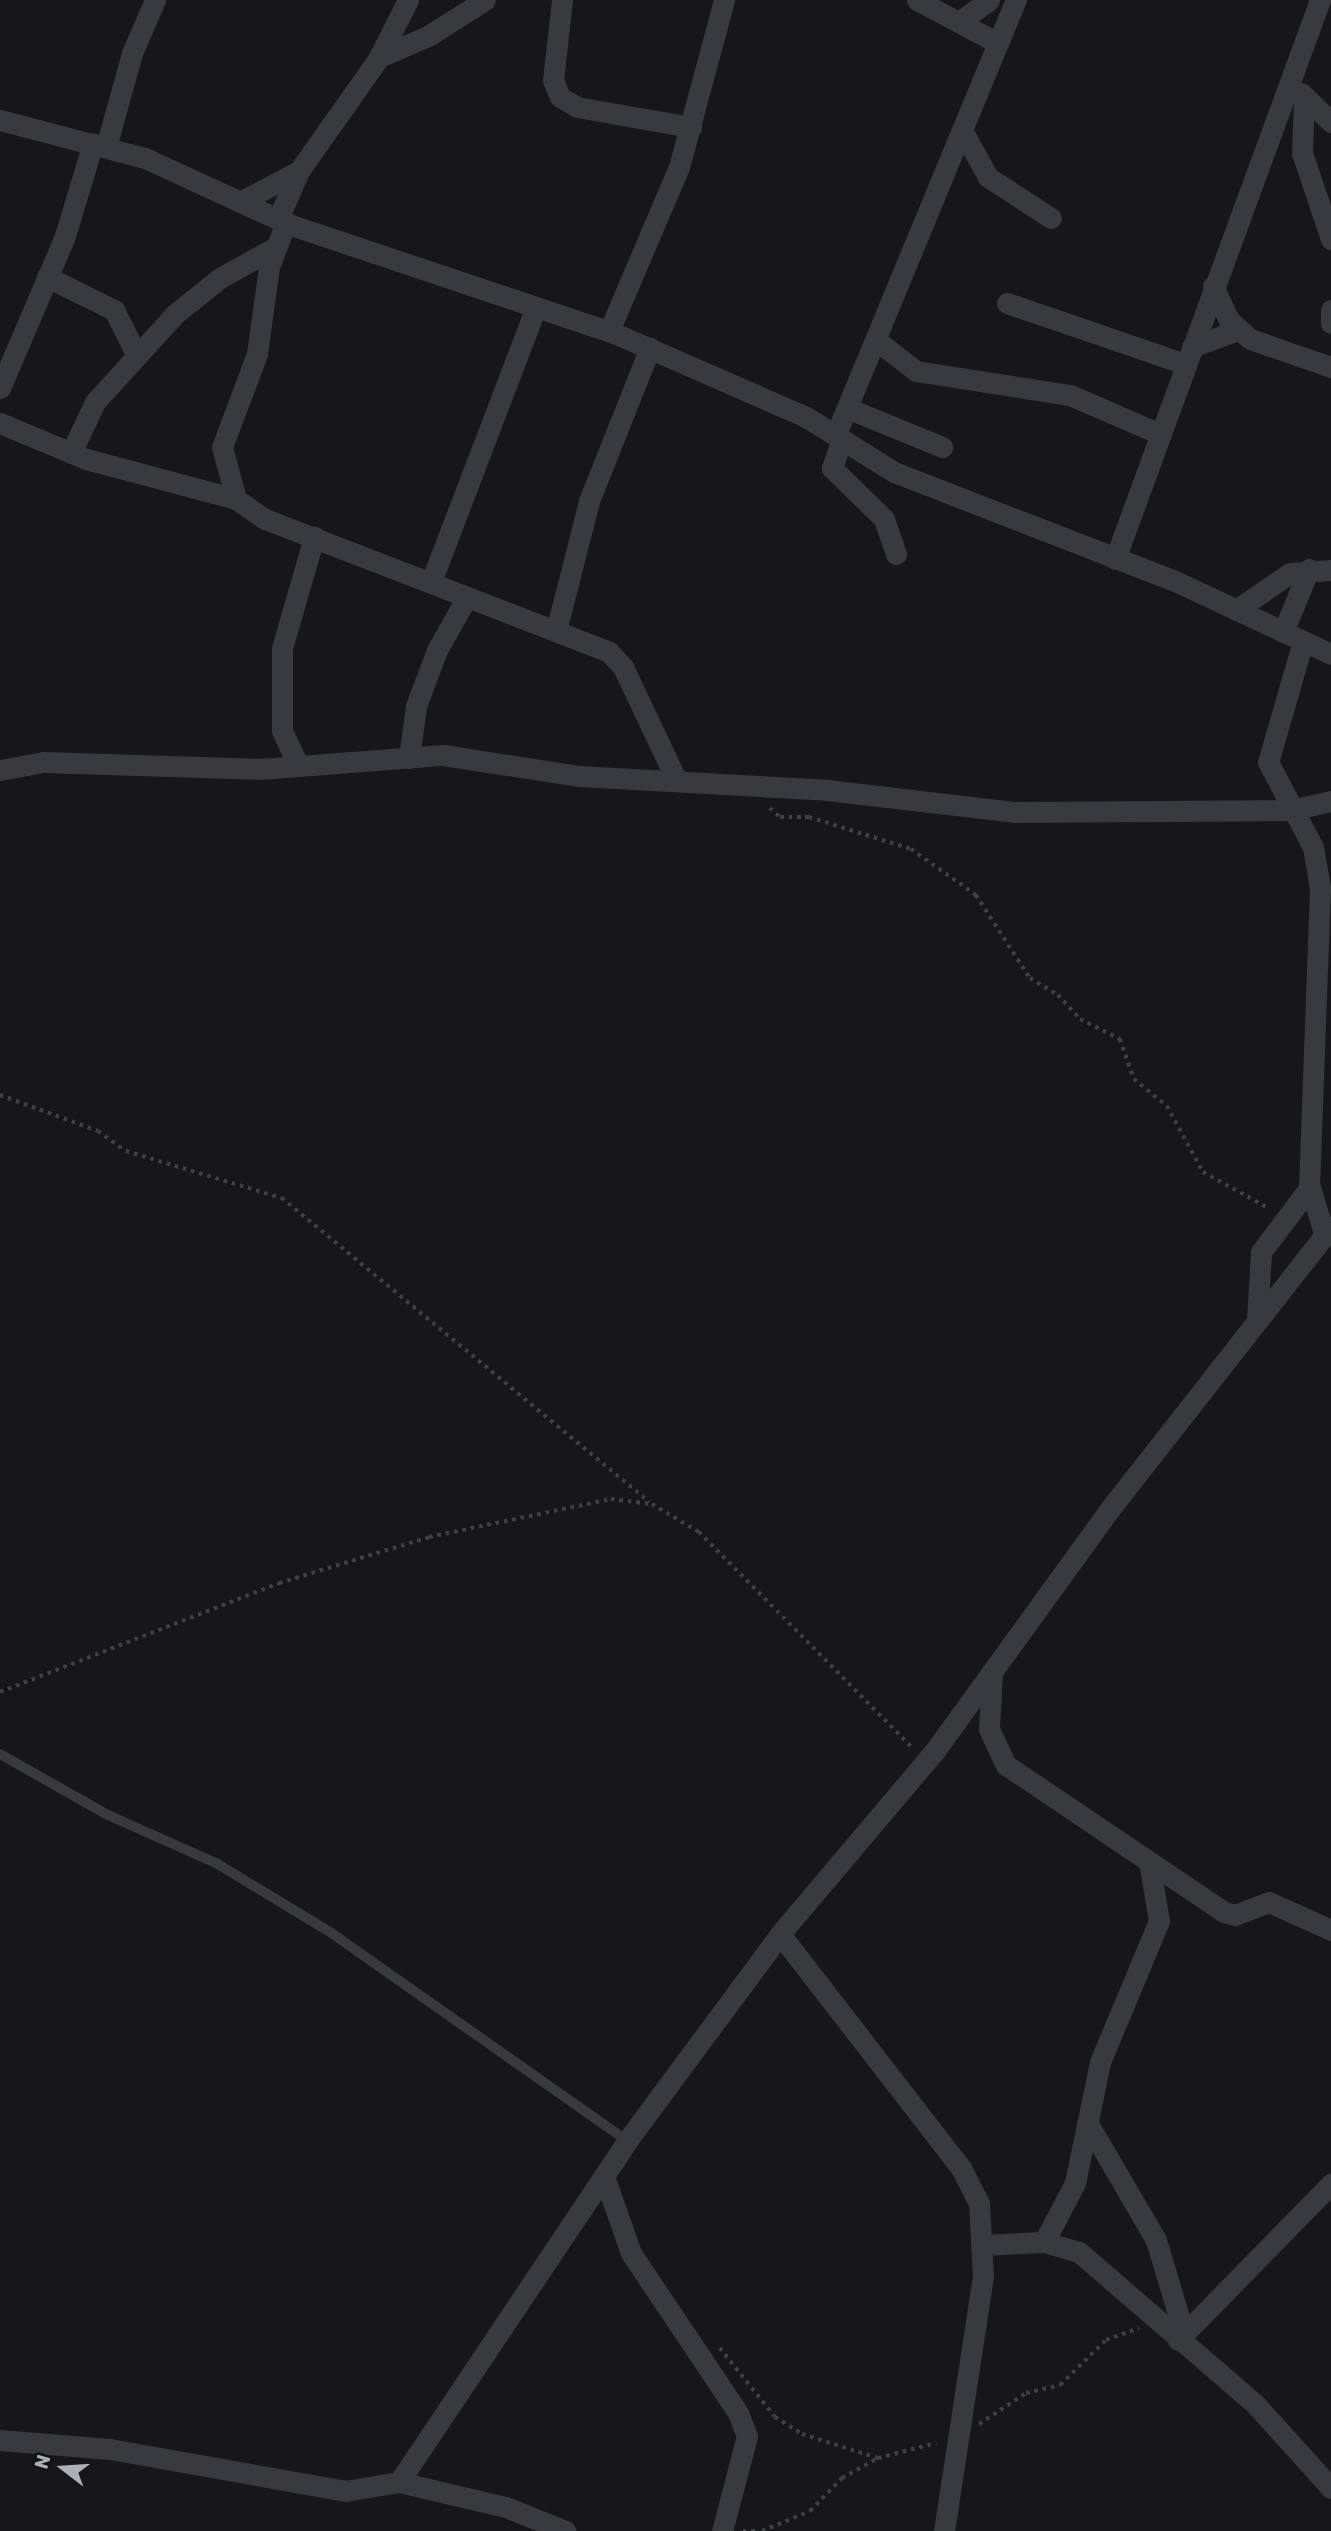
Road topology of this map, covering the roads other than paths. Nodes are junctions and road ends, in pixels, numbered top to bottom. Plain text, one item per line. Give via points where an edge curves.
1 (155, 0) edge
2 (408, 0) edge
3 (485, 0) edge
4 (562, 0) edge
5 (724, 0) edge
6 (918, 0) edge
7 (989, 0) edge
8 (1016, 0) edge
9 (1320, 0) edge
10 (959, 22) junction
11 (998, 43) junction
12 (379, 57) junction
13 (1295, 78) junction
14 (1304, 100) junction
15 (0, 120) edge
16 (1331, 122) edge
17 (691, 127) junction
18 (962, 130) junction
19 (99, 145) junction
20 (299, 171) junction
21 (240, 202) junction
22 (1051, 218) dead end
23 (282, 221) junction
24 (1331, 239) edge
25 (276, 247) junction
26 (47, 277) junction
27 (1213, 286) junction
28 (1007, 303) dead end
29 (536, 307) junction
30 (1331, 310) edge
31 (1331, 323) edge
32 (1238, 330) junction
33 (609, 331) junction
34 (876, 340) junction
35 (650, 348) junction
36 (136, 354) junction
37 (1188, 355) junction
38 (1331, 367) edge
39 (0, 388) edge
40 (847, 408) junction
41 (1, 426) edge
42 (1158, 433) junction
43 (839, 437) junction
44 (943, 447) dead end
45 (71, 453) junction
46 (236, 499) junction
47 (314, 537) junction
48 (896, 554) dead end
49 (1115, 559) junction
50 (1309, 569) junction
51 (1331, 570) edge
52 (431, 582) junction
53 (467, 597) junction
54 (1236, 610) junction
55 (556, 627) junction
56 (1283, 632) junction
57 (1303, 641) junction
58 (1331, 654) edge
59 (409, 758) junction
60 (298, 765) junction
61 (0, 770) edge
62 (677, 781) junction
63 (1331, 801) edge
64 (1291, 810) junction
65 (1310, 1187) junction
66 (1328, 1232) edge
67 (1257, 1320) junction
68 (992, 1672) junction
69 (0, 1755) edge
70 (1150, 1867) junction
71 (1331, 1930) edge
72 (780, 1934) junction
73 (1090, 2127) junction
74 (628, 2141) junction
75 (604, 2176) junction
76 (1331, 2184) edge
77 (1044, 2242) junction
78 (982, 2245) junction
79 (1175, 2333) junction
80 (0, 2440) edge
81 (399, 2482) junction
82 (1331, 2488) edge
83 (565, 2531) edge
84 (722, 2531) edge
85 (944, 2531) edge

1 - 19 street
2 - 12 street
3 - 12 street via 428,36
4 - 17 street via 552,80 560,97 577,107
5 - 17 street
6 - 10 street
7 - 10 street
8 - 11 street
9 - 13 street
10 - 11 street
11 - 18 street
12 - 20 street
13 - 14 street
13 - 27 street
14 - 16 street
14 - 24 street via 1302,152
15 - 19 street
17 - 33 street
18 - 22 street via 988,177
18 - 34 street
19 - 21 street
19 - 26 street
20 - 21 street
20 - 23 street
21 - 23 street
23 - 25 street
23 - 29 street
25 - 36 street via 220,278
25 - 46 street via 257,354 222,447
26 - 36 street via 114,310
26 - 39 street
27 - 32 street
27 - 37 street
28 - 37 street
29 - 33 street
29 - 52 street
30 - 31 street
32 - 37 street
32 - 38 street
33 - 35 street
34 - 40 street
34 - 42 street via 916,371 973,375 1070,395
35 - 43 street
35 - 55 street via 589,501
36 - 45 street via 95,402
37 - 42 street
40 - 43 street
40 - 44 street
41 - 45 street
42 - 49 street
43 - 48 street via 832,468 884,519
43 - 49 street via 894,472
45 - 46 street
46 - 47 street via 265,519
47 - 52 street
47 - 60 street via 282,648 282,730
49 - 54 street
50 - 51 street
50 - 54 street via 1290,573
50 - 56 street
52 - 53 street
53 - 55 street
53 - 59 street via 436,650 416,706
54 - 56 street
55 - 62 street via 588,639 623,667
56 - 57 street
57 - 58 street
57 - 64 street via 1268,762
59 - 60 street
59 - 62 street via 443,755 579,776
60 - 61 street via 212,769 43,762
62 - 64 street via 1014,812
63 - 64 street
64 - 65 street via 1313,847 1320,888
65 - 66 street
65 - 67 street via 1261,1252
66 - 67 street
67 - 68 street
68 - 70 street via 989,1729 1006,1765
68 - 72 street via 925,1762
69 - 74 lane via 108,1815 216,1863 330,1932
70 - 71 street via 1224,1912 1235,1915 1269,1902
70 - 73 street via 1158,1921 1100,2062
72 - 74 street
72 - 78 street via 961,2168 979,2203
73 - 77 street via 1075,2183
73 - 79 street via 1156,2239
74 - 75 street
75 - 81 street
75 - 84 street via 631,2253 684,2330 747,2436
76 - 79 street
77 - 78 street
77 - 79 street via 1080,2252
78 - 85 street
79 - 82 street via 1256,2405
80 - 81 street via 110,2449 345,2491
81 - 83 street via 506,2507

